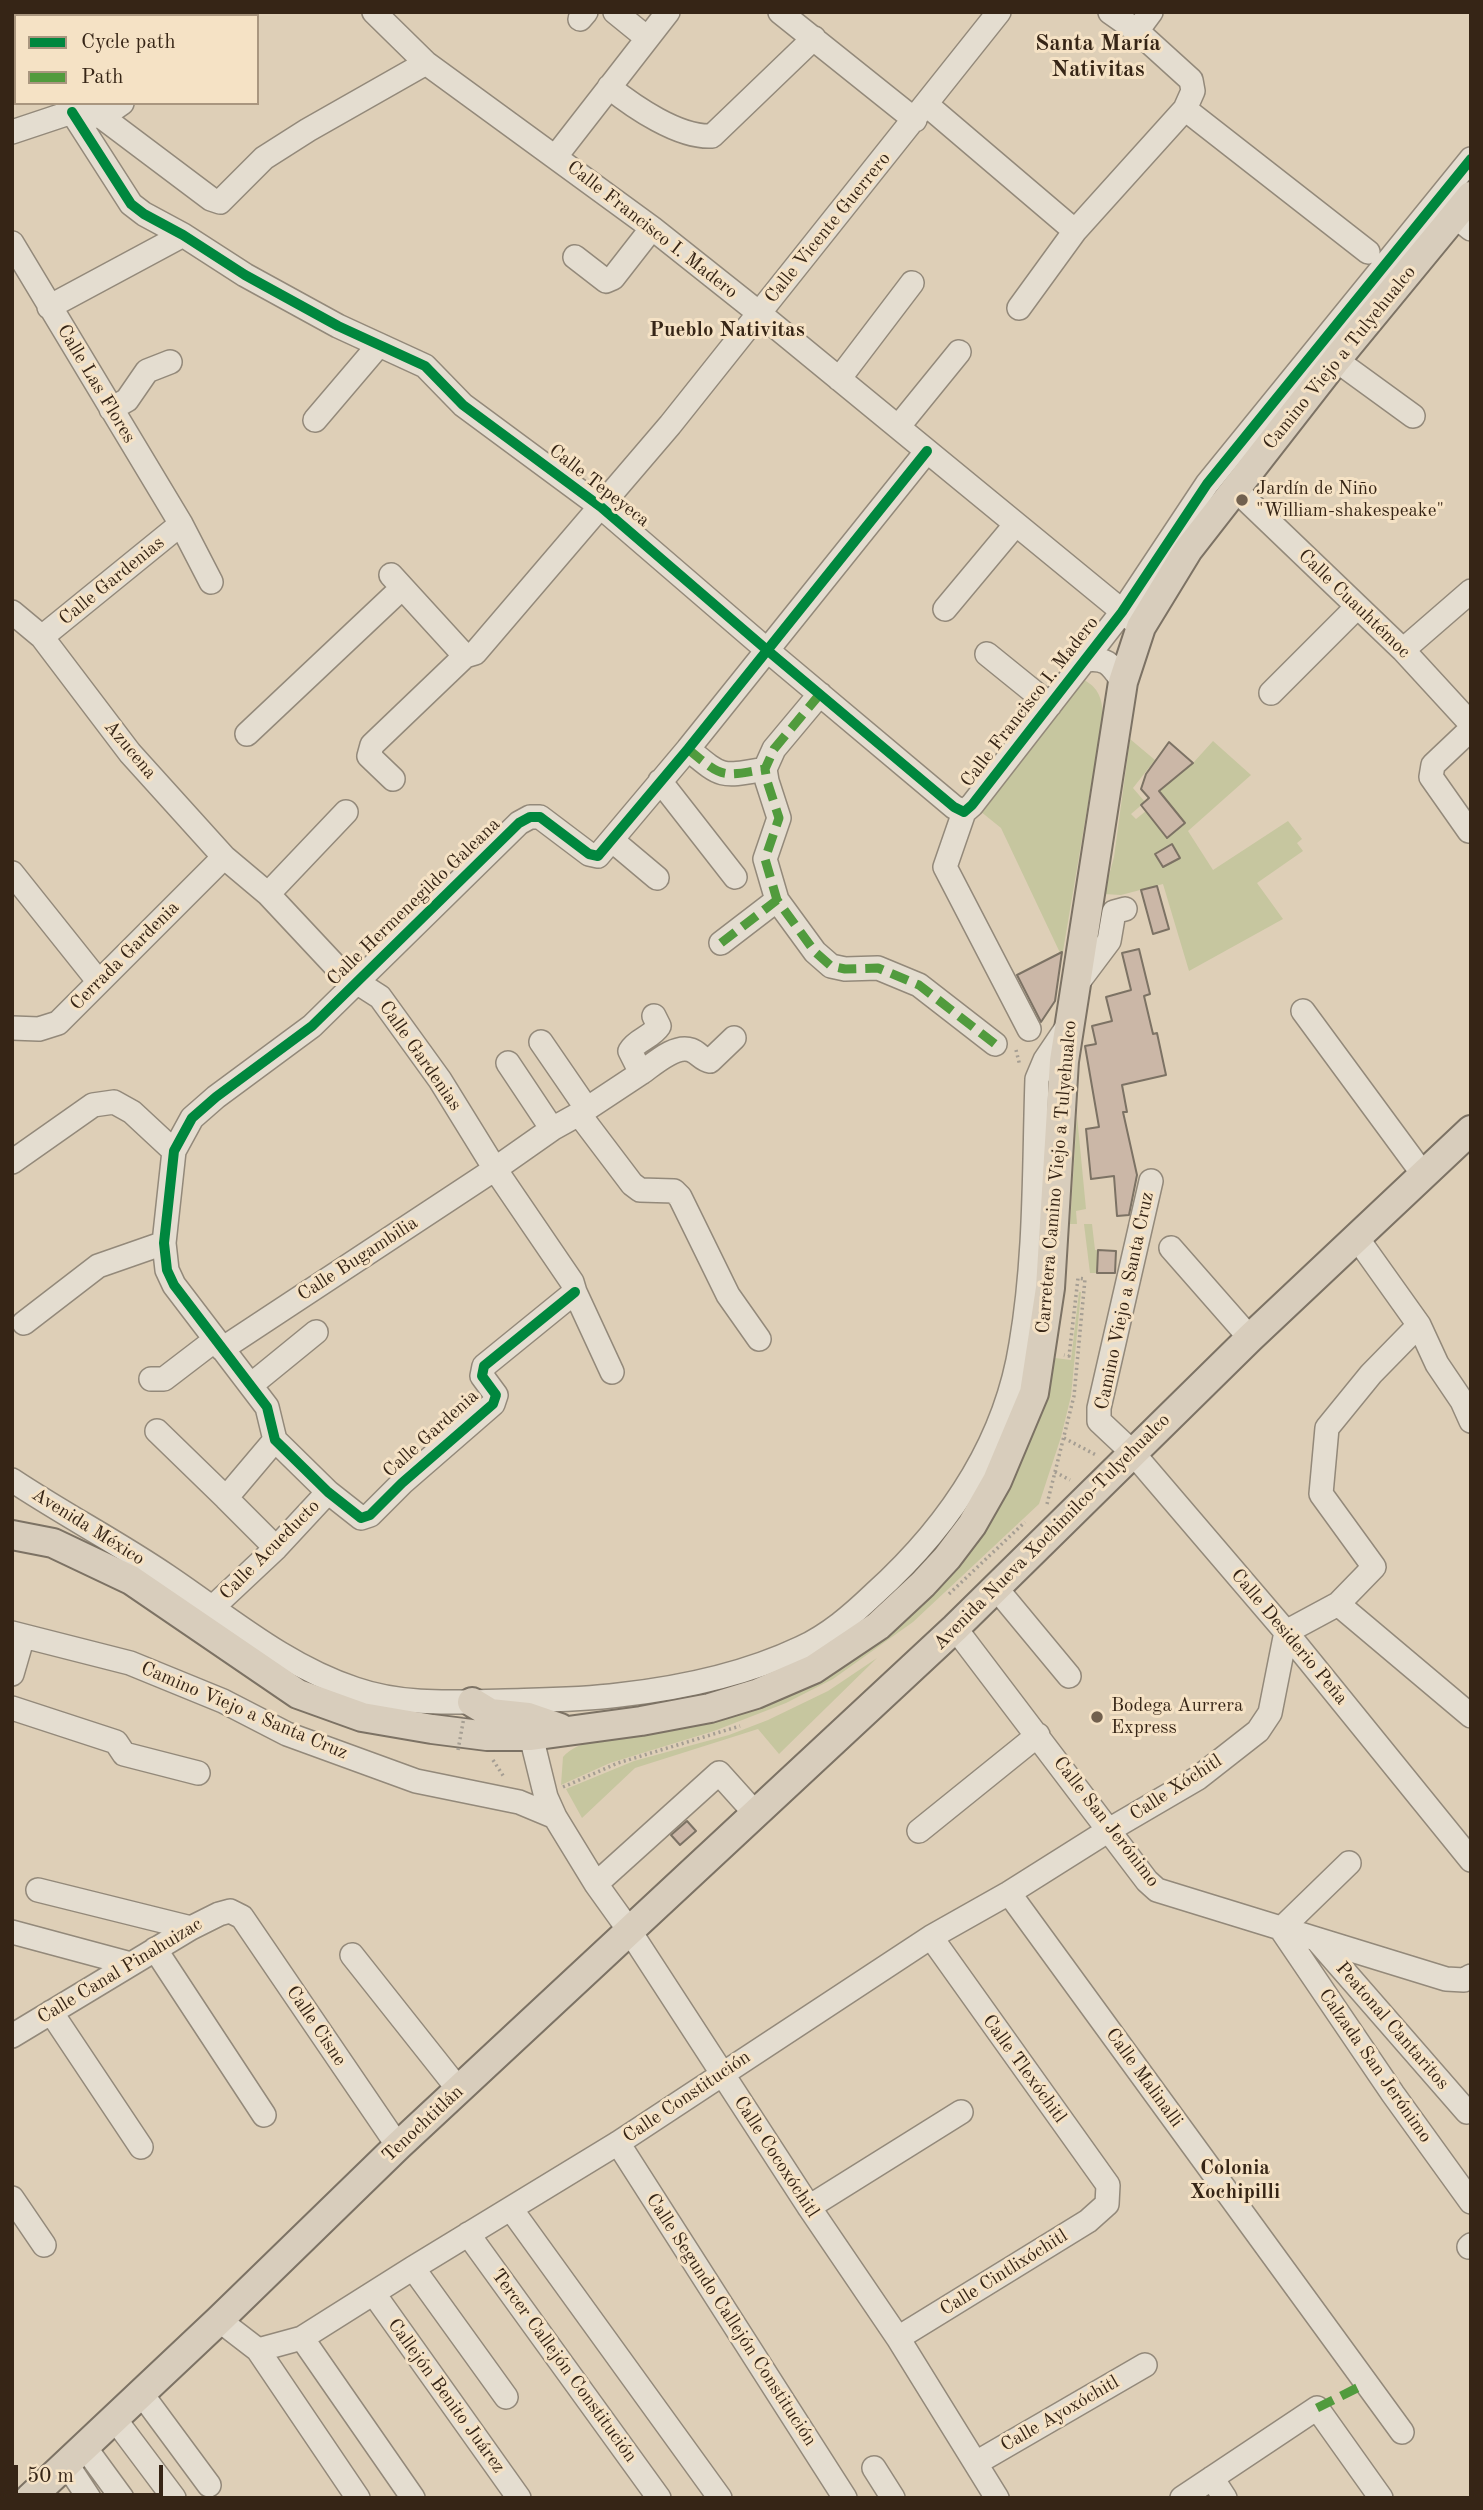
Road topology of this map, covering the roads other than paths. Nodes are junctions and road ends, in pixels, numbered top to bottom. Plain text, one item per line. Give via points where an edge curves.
1 (374, 12) edge
2 (615, 12) edge
3 (668, 12) edge
4 (780, 12) edge
5 (999, 12) edge
6 (1110, 12) edge
7 (1151, 12) edge
8 (1137, 31) junction
9 (647, 38) junction
10 (814, 38) junction
11 (426, 63) junction
12 (609, 87) junction
13 (119, 105) edge
14 (1185, 109) junction
15 (72, 112) junction
16 (921, 113) junction
17 (102, 117) junction
18 (12, 132) edge
19 (556, 156) junction
20 (1471, 159) edge
21 (1466, 214) edge
22 (652, 228) junction
23 (1075, 231) junction
24 (183, 234) junction
25 (12, 243) edge
26 (575, 257) dead end
27 (1384, 265) junction
28 (912, 283) dead end
29 (49, 307) junction
30 (1019, 308) dead end
31 (760, 313) junction
32 (378, 346) junction
33 (959, 352) dead end
34 (1336, 360) junction
35 (170, 362) dead end
36 (839, 379) junction
37 (111, 409) junction
38 (1413, 416) dead end
39 (315, 420) dead end
40 (898, 427) junction
41 (927, 451) junction
42 (1234, 488) junction
43 (601, 506) junction
44 (181, 524) junction
45 (1016, 524) junction
46 (211, 582) dead end
47 (1471, 590) edge
48 (1357, 607) junction
49 (945, 609) dead end
50 (12, 612) edge
51 (1132, 620) junction
52 (42, 637) junction
53 (767, 650) junction
54 (1404, 650) junction
55 (470, 654) junction
56 (987, 654) dead end
57 (1085, 660) junction
58 (1123, 682) junction
59 (1271, 693) dead end
60 (820, 694) junction
61 (1050, 705) junction
62 (1471, 726) edge
63 (247, 734) dead end
64 (688, 748) junction
65 (765, 769) junction
66 (393, 779) dead end
67 (660, 781) junction
68 (346, 812) dead end
69 (964, 812) junction
70 (1469, 831) edge
71 (612, 841) junction
72 (224, 856) junction
73 (12, 873) edge
74 (735, 877) dead end
75 (656, 878) dead end
76 (268, 894) junction
77 (776, 900) junction
78 (1125, 909) dead end
79 (721, 943) dead end
80 (358, 981) junction
81 (99, 982) junction
82 (1076, 985) junction
83 (1303, 1011) dead end
84 (654, 1016) dead end
85 (1069, 1024) junction
86 (12, 1028) edge
87 (1029, 1029) dead end
88 (734, 1038) dead end
89 (541, 1042) dead end
90 (995, 1044) road end
91 (508, 1063) dead end
92 (641, 1073) junction
93 (583, 1112) junction
94 (552, 1129) junction
95 (1471, 1130) edge
96 (174, 1151) junction
97 (12, 1163) edge
98 (495, 1169) junction
99 (1423, 1174) junction
100 (1151, 1181) dead end
101 (1357, 1238) junction
102 (164, 1243) junction
103 (1171, 1248) dead end
104 (575, 1292) junction
105 (24, 1322) dead end
106 (1419, 1325) junction
107 (316, 1332) dead end
108 (1250, 1338) junction
109 (759, 1339) dead end
110 (219, 1344) junction
111 (612, 1373) dead end
112 (150, 1378) dead end
113 (251, 1385) junction
114 (1099, 1420) joint
115 (1471, 1421) edge
116 (157, 1431) dead end
117 (275, 1440) junction
118 (1132, 1452) junction
119 (12, 1480) edge
120 (328, 1492) junction
121 (226, 1498) junction
122 (12, 1535) edge
123 (276, 1548) junction
124 (996, 1588) junction
125 (1338, 1604) junction
126 (212, 1608) junction
127 (956, 1628) junction
128 (1286, 1632) junction
129 (18, 1635) edge
130 (12, 1674) edge
131 (1069, 1676) dead end
132 (12, 1708) edge
133 (468, 1710) junction
134 (1471, 1716) edge
135 (566, 1731) junction
136 (1038, 1735) junction
137 (531, 1736) junction
138 (198, 1773) dead end
139 (755, 1813) junction
140 (555, 1817) junction
141 (919, 1830) dead end
142 (1110, 1830) junction
143 (1471, 1860) edge
144 (1349, 1863) dead end
145 (596, 1884) junction
146 (38, 1890) dead end
147 (1010, 1893) junction
148 (230, 1911) joint
149 (191, 1928) junction
150 (1281, 1928) junction
151 (629, 1930) junction
152 (12, 1932) edge
153 (931, 1937) junction
154 (1317, 1940) junction
155 (155, 1949) junction
156 (352, 1955) dead end
157 (131, 1964) junction
158 (1471, 1976) edge
159 (51, 2012) junction
160 (12, 2036) edge
161 (722, 2073) junction
162 (458, 2091) junction
163 (961, 2112) dead end
164 (1467, 2112) dead end
165 (264, 2115) dead end
166 (618, 2143) junction
167 (398, 2146) junction
168 (141, 2147) dead end
169 (12, 2198) edge
170 (1471, 2202) edge
171 (1107, 2204) joint
172 (809, 2207) junction
173 (511, 2209) junction
174 (468, 2234) junction
175 (44, 2245) dead end
176 (413, 2268) junction
177 (374, 2294) junction
178 (219, 2320) junction
179 (302, 2338) junction
180 (898, 2338) junction
181 (257, 2350) junction
182 (1145, 2365) dead end
183 (141, 2393) junction
184 (506, 2397) dead end
185 (114, 2418) junction
186 (1402, 2432) dead end
187 (976, 2463) junction
188 (874, 2468) dead end
189 (57, 2477) edge
190 (1212, 2478) junction
191 (209, 2485) dead end
192 (89, 2498) edge
193 (122, 2498) edge
194 (174, 2498) edge
195 (358, 2498) edge
196 (414, 2498) edge
197 (519, 2498) edge
198 (659, 2498) edge
199 (720, 2498) edge
200 (845, 2498) edge
201 (893, 2498) edge
202 (997, 2498) edge
203 (1182, 2498) edge
204 (1225, 2498) edge
205 (1381, 2498) edge

1 - 11 street, Calle Francisco I. Madero
2 - 9 street
3 - 9 street
4 - 10 street
5 - 16 street, Calle Vicente Guerrero
6 - 8 street
7 - 8 street
8 - 14 street via 1191,80 1193,91
9 - 12 street
10 - 12 street via 712,136 702,137 658,120
10 - 16 street
11 - 17 street via 264,158 220,202
11 - 19 street, Calle Francisco I. Madero
12 - 19 street
13 - 17 street
14 - 23 street
14 - 27 street
15 - 17 street
15 - 18 street
15 - 24 street, Calle Tepeyeca via 131,204
16 - 23 street
16 - 31 street, Calle Vicente Guerrero
19 - 22 street, Calle Francisco I. Madero
20 - 27 street
21 - 27 main road, Camino Viejo a Tulyehualco
22 - 26 street via 606,282
22 - 31 street, Calle Francisco I. Madero
23 - 30 street
24 - 29 street
24 - 32 street, Calle Tepeyeca via 245,275
25 - 29 street, Calle Las Flores
27 - 34 main road, Camino Viejo a Tulyehualco
27 - 51 street via 1207,484
28 - 36 street
29 - 37 street, Calle Las Flores
31 - 36 street, Calle Francisco I. Madero
31 - 43 street, Calle Vicente Guerrero
32 - 39 street
32 - 43 street, Calle Tepeyeca via 425,366 463,405
33 - 40 street
34 - 38 street
34 - 42 main road, Camino Viejo a Tulyehualco
35 - 37 street via 147,371 127,400
36 - 40 street, Calle Francisco I. Madero
37 - 44 street, Calle Las Flores
40 - 41 street, Calle Francisco I. Madero
41 - 45 street, Calle Francisco I. Madero
41 - 53 street
42 - 48 street, Calle Cuauhtémoc
42 - 51 main road, Camino Viejo a Tulyehualco
43 - 53 street, Calle Tepeyeca
43 - 55 street, Calle Vicente Guerrero
44 - 46 street, Calle Las Flores
44 - 52 street, Calle Gardenias
45 - 49 street
45 - 51 street, Calle Francisco I. Madero
47 - 54 street
48 - 54 street, Calle Cuauhtémoc
48 - 59 street
50 - 52 street, Azucena
51 - 57 street, Calle Francisco I. Madero
51 - 58 main road, Carretera Camino Viejo a Tulyehualco
52 - 72 street, Azucena via 130,753
53 - 60 street, Calle Tepeyeca
53 - 64 street
54 - 62 street, Calle Cuauhtémoc
55 - 63 street via 397,582
55 - 66 street, Calle Vicente Guerrero via 372,745 369,756
56 - 61 street
57 - 58 street via 1098,658 1111,665
57 - 61 street, Calle Francisco I. Madero
58 - 82 main road, Carretera Camino Viejo a Tulyehualco
60 - 65 street via 774,749
60 - 69 street, Calle Tepeyeca
61 - 69 street, Calle Francisco I. Madero
62 - 70 street via 1433,765 1431,777
64 - 65 street via 715,771 731,775
64 - 67 street
65 - 77 street via 779,818 765,859
67 - 71 street
67 - 74 street
68 - 76 street
69 - 87 street, Calle Francisco I. Madero via 945,867
71 - 75 street
71 - 80 street, Calle Hermenegildo Galeana via 594,857 540,817 519,823
72 - 76 street, Calle Gardenias
72 - 81 street, Cerrada Gardenia
73 - 81 street
76 - 80 street, Calle Gardenias via 341,972
77 - 79 street
77 - 90 street via 831,966 878,968 919,985
78 - 82 street via 1114,912 1109,941
80 - 96 street, Calle Hermenegildo Galeana via 312,1026 192,1118
80 - 98 street, Calle Gardenias via 380,997 440,1080
81 - 86 street, Cerrada Gardenia via 58,1023 39,1029
82 - 85 main road, Carretera Camino Viejo a Tulyehualco
83 - 99 street
84 - 92 street via 659,1026 656,1031 630,1051
85 - 133 street, Avenida México via 1037,1079 1030,1271 1021,1346 1007,1403 986,1454 952,1511 909,1563 848,1619 806,1646 761,1665 675,1689
85 - 135 main road, Carretera Camino Viejo a Tulyehualco via 1060,1100 1050,1288 1034,1393 997,1481 972,1525 900,1607 814,1669 710,1708
88 - 92 street via 710,1061 679,1048
89 - 93 street
91 - 94 street
92 - 93 street
93 - 94 street
93 - 109 street via 632,1184 640,1190 674,1191 680,1197 728,1295
94 - 98 street
95 - 99 main road, Avenida Nueva Xochimilco-Tulyehualco
96 - 97 street via 132,1112 114,1102 93,1105
96 - 102 street, Calle Hermenegildo Galeana
98 - 104 street, Calle Gardenias
98 - 110 street, Calle Bugambilia
99 - 101 main road, Avenida Nueva Xochimilco-Tulyehualco
100 - 114 street, Camino Viejo a Santa Cruz
101 - 106 street
101 - 108 main road, Avenida Nueva Xochimilco-Tulyehualco
102 - 105 street via 98,1266
102 - 110 street, Calle Hermenegildo Galeana via 174,1285
103 - 108 street
104 - 111 street, Calle Gardenias
104 - 120 street, Calle Gardenia via 484,1366 481,1376 496,1395 492,1404 370,1515 361,1518
106 - 115 street
106 - 125 street via 1327,1428 1321,1494 1374,1567
107 - 113 street
108 - 118 main road, Avenida Nueva Xochimilco-Tulyehualco
110 - 112 street, Calle Bugambilia via 164,1379
110 - 113 street, Calle Hermenegildo Galeana
113 - 117 street, Calle Hermenegildo Galeana via 267,1407
114 - 118 street, Calle Desiderio Peña
116 - 121 street
117 - 120 street
117 - 121 street
118 - 124 main road, Avenida Nueva Xochimilco-Tulyehualco via 1055,1506
118 - 128 street, Calle Desiderio Peña
119 - 126 street, Avenida México
120 - 123 street, Calle Acueducto
121 - 123 street
122 - 137 main road, Carretera Camino Viejo a Tulyehualco via 53,1543 131,1580 298,1694 362,1717 473,1734
123 - 126 street, Calle Acueducto
124 - 127 main road, Avenida Nueva Xochimilco-Tulyehualco
124 - 131 street
125 - 128 street
125 - 134 street
126 - 133 street, Avenida México via 290,1661 356,1690
127 - 136 street, Calle San Jerónimo
127 - 139 main road, Avenida Nueva Xochimilco-Tulyehualco
128 - 142 street, Calle Xóchitl via 1270,1713 1258,1731 1198,1778
128 - 143 street, Calle Desiderio Peña
129 - 130 street
129 - 140 street, Camino Viejo a Santa Cruz via 130,1663 223,1700 287,1734 416,1781 519,1802
132 - 138 street via 116,1742 124,1755
133 - 135 main road via 528,1717
135 - 137 main road, Carretera Camino Viejo a Tulyehualco
136 - 141 street
136 - 142 street, Calle San Jerónimo
137 - 140 street, Calle Cocoxóchitl
139 - 145 street via 719,1773
139 - 151 main road, Avenida Nueva Xochimilco-Tulyehualco
140 - 145 street, Calle Cocoxóchitl
142 - 147 street, Calle Constitución
142 - 150 street, Calle San Jerónimo via 1157,1890
144 - 150 street
145 - 151 street, Calle Cocoxóchitl
146 - 149 street
147 - 153 street, Calle Constitución
147 - 186 street, Calle Malinalli
148 - 149 street, Calle Canal Pinahuizac
148 - 167 street, Calle Cisne via 242,1917
149 - 155 street, Calle Canal Pinahuizac
150 - 154 street, Calle San Jerónimo
150 - 170 street, Calzada San Jerónimo
151 - 161 street, Calle Cocoxóchitl
151 - 162 main road, Tenochtitlán
152 - 157 street
153 - 161 street, Calle Constitución
153 - 171 street, Calle Tlexóchitl via 1108,2185
154 - 158 street, Calle San Jerónimo via 1446,1979
154 - 164 street, Peatonal Cantaritos
155 - 157 street, Calle Canal Pinahuizac
155 - 165 street
156 - 162 street
157 - 159 street, Calle Canal Pinahuizac
159 - 160 street, Calle Canal Pinahuizac
159 - 168 street
161 - 166 street, Calle Constitución
161 - 172 street, Calle Cocoxóchitl
162 - 167 main road, Tenochtitlán
163 - 172 street
166 - 173 street, Calle Constitución
166 - 200 street, Calle Segundo Callejón Constitución
167 - 178 main road, Tenochtitlán
169 - 175 street
171 - 180 street, Calle Cintlixóchitl via 1088,2221
172 - 180 street, Calle Cocoxóchitl
173 - 174 street, Calle Constitución
173 - 199 street
174 - 176 street, Calle Constitución
174 - 198 street, Tercer Callejón Constitución
176 - 177 street, Calle Constitución
176 - 184 street
177 - 179 street, Calle Constitución
177 - 197 street, Callejón Benito Juárez
178 - 181 street
178 - 183 main road, Tenochtitlán
179 - 181 street, Calle Constitución
179 - 196 street
180 - 187 street, Calle Cocoxóchitl
181 - 195 street
182 - 187 street, Calle Ayoxóchitl
183 - 185 main road, Tenochtitlán
183 - 191 street
185 - 189 main road, Tenochtitlán
185 - 194 street
187 - 202 street, Calle Cocoxóchitl
188 - 201 street
189 - 192 street
189 - 193 street
190 - 203 street
190 - 204 street
190 - 205 street via 1317,2408

